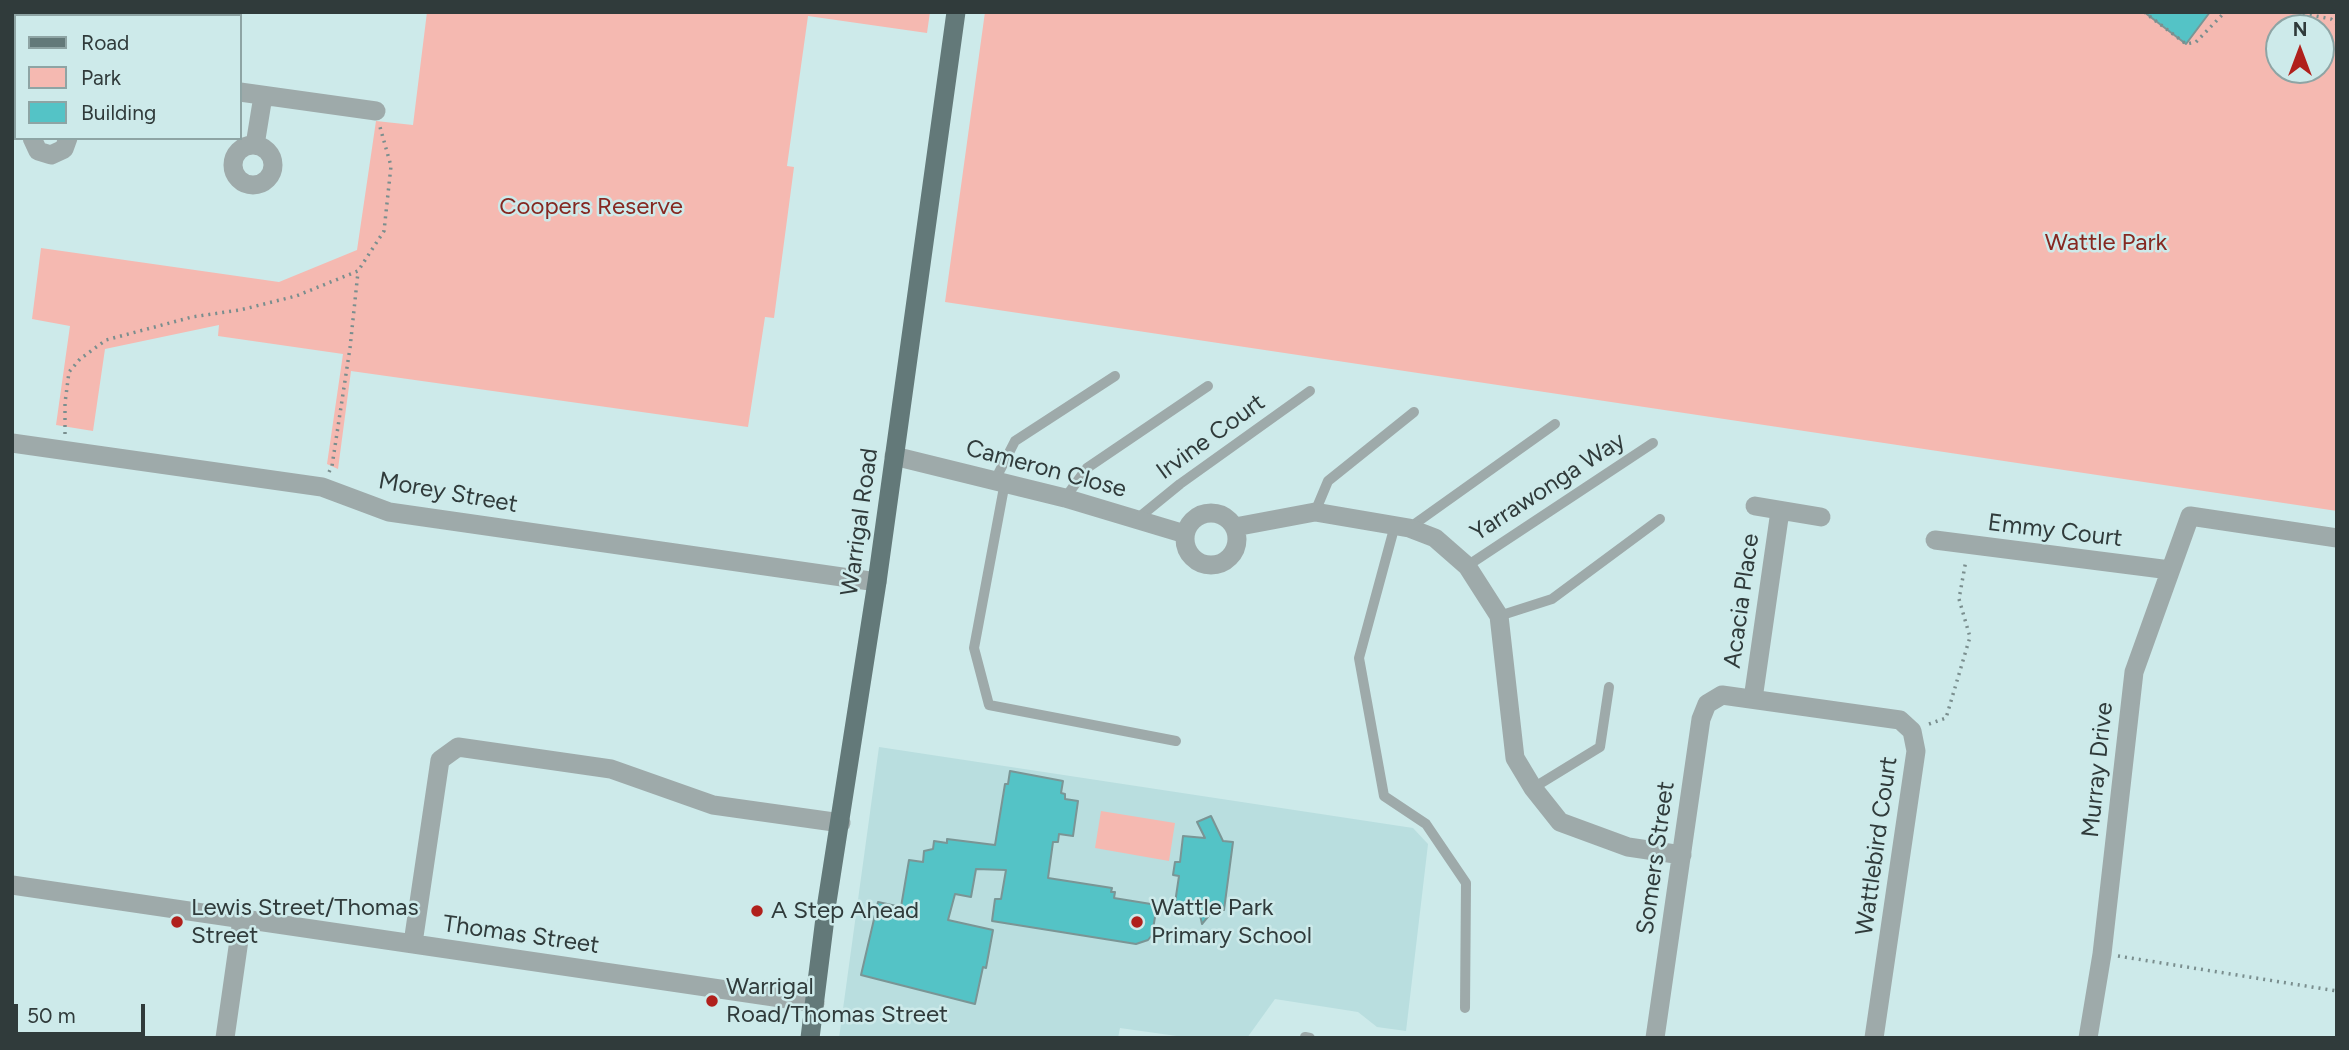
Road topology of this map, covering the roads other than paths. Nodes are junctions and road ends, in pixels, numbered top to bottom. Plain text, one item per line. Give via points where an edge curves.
1 (956, 12) edge
2 (242, 92) edge
3 (263, 96) junction
4 (376, 111) road end
5 (32, 140) edge
6 (67, 140) edge
7 (256, 145) dead end
8 (1115, 376) dead end
9 (1208, 386) dead end
10 (1310, 391) dead end
11 (1414, 412) dead end
12 (1555, 424) dead end
13 (12, 443) edge
14 (1653, 443) dead end
15 (894, 456) junction
16 (1000, 481) junction
17 (1065, 498) junction
18 (1755, 506) dead end
19 (1780, 511) junction
20 (1315, 512) junction
21 (1821, 517) dead end
22 (1137, 519) junction
23 (1660, 519) dead end
24 (1402, 526) junction
25 (1235, 527) junction
26 (1185, 534) junction
27 (2337, 538) edge
28 (1935, 540) dead end
29 (1467, 566) junction
30 (2170, 570) junction
31 (877, 582) junction
32 (1499, 616) junction
33 (1609, 687) dead end
34 (1722, 695) joint
35 (1754, 699) junction
36 (1176, 741) dead end
37 (1534, 788) junction
38 (841, 823) junction
39 (1682, 855) junction
40 (12, 885) edge
41 (242, 919) junction
42 (413, 943) junction
43 (815, 1003) junction
44 (1465, 1008) dead end
45 (1305, 1037) edge
46 (225, 1038) edge
47 (810, 1038) edge
48 (1310, 1038) edge
49 (1655, 1038) edge
50 (1874, 1038) edge
51 (2088, 1038) edge

1 - 15 main road, Warrigal Road
2 - 3 street
3 - 4 street
3 - 7 street
5 - 6 street via 38,151 51,155 64,149
8 - 16 lane via 1015,441
9 - 17 lane via 1087,468
10 - 22 lane, Irvine Court
11 - 20 lane via 1328,481
12 - 24 lane
13 - 31 street, Morey Street via 322,487 389,512
14 - 29 lane, Yarrawonga Way
15 - 16 street, Cameron Close
15 - 31 main road, Warrigal Road
16 - 17 street, Cameron Close
16 - 36 lane via 974,648 989,705
17 - 22 street, Cameron Close
18 - 19 street, Acacia Place
19 - 21 street, Acacia Place
19 - 35 street, Acacia Place
20 - 24 street
20 - 25 street
22 - 26 street, Cameron Close
23 - 32 lane via 1552,599
24 - 29 street via 1435,538
24 - 44 lane via 1359,657 1384,796 1426,824 1466,883
25 - 26 street via 1223,516 1207,513 1193,520
25 - 26 street via 1236,549 1219,565 1192,558
27 - 30 street, Murray Drive via 2190,516
28 - 30 street, Emmy Court
29 - 32 street
30 - 51 street, Murray Drive via 2134,672
31 - 38 main road, Warrigal Road
32 - 37 street via 1515,758
33 - 37 lane via 1600,747
34 - 35 street, Wattlebird Court
34 - 39 street, Somers Street via 1707,704 1701,719
35 - 50 street, Wattlebird Court via 1900,720 1912,731 1916,751
37 - 39 street via 1560,822 1628,847
38 - 42 street via 713,805 611,769 458,747 440,760
38 - 43 main road, Warrigal Road
39 - 49 street, Somers Street
40 - 41 street, Thomas Street
41 - 42 street, Thomas Street
41 - 46 street
42 - 43 street, Thomas Street
43 - 47 main road, Warrigal Road
45 - 48 lane

